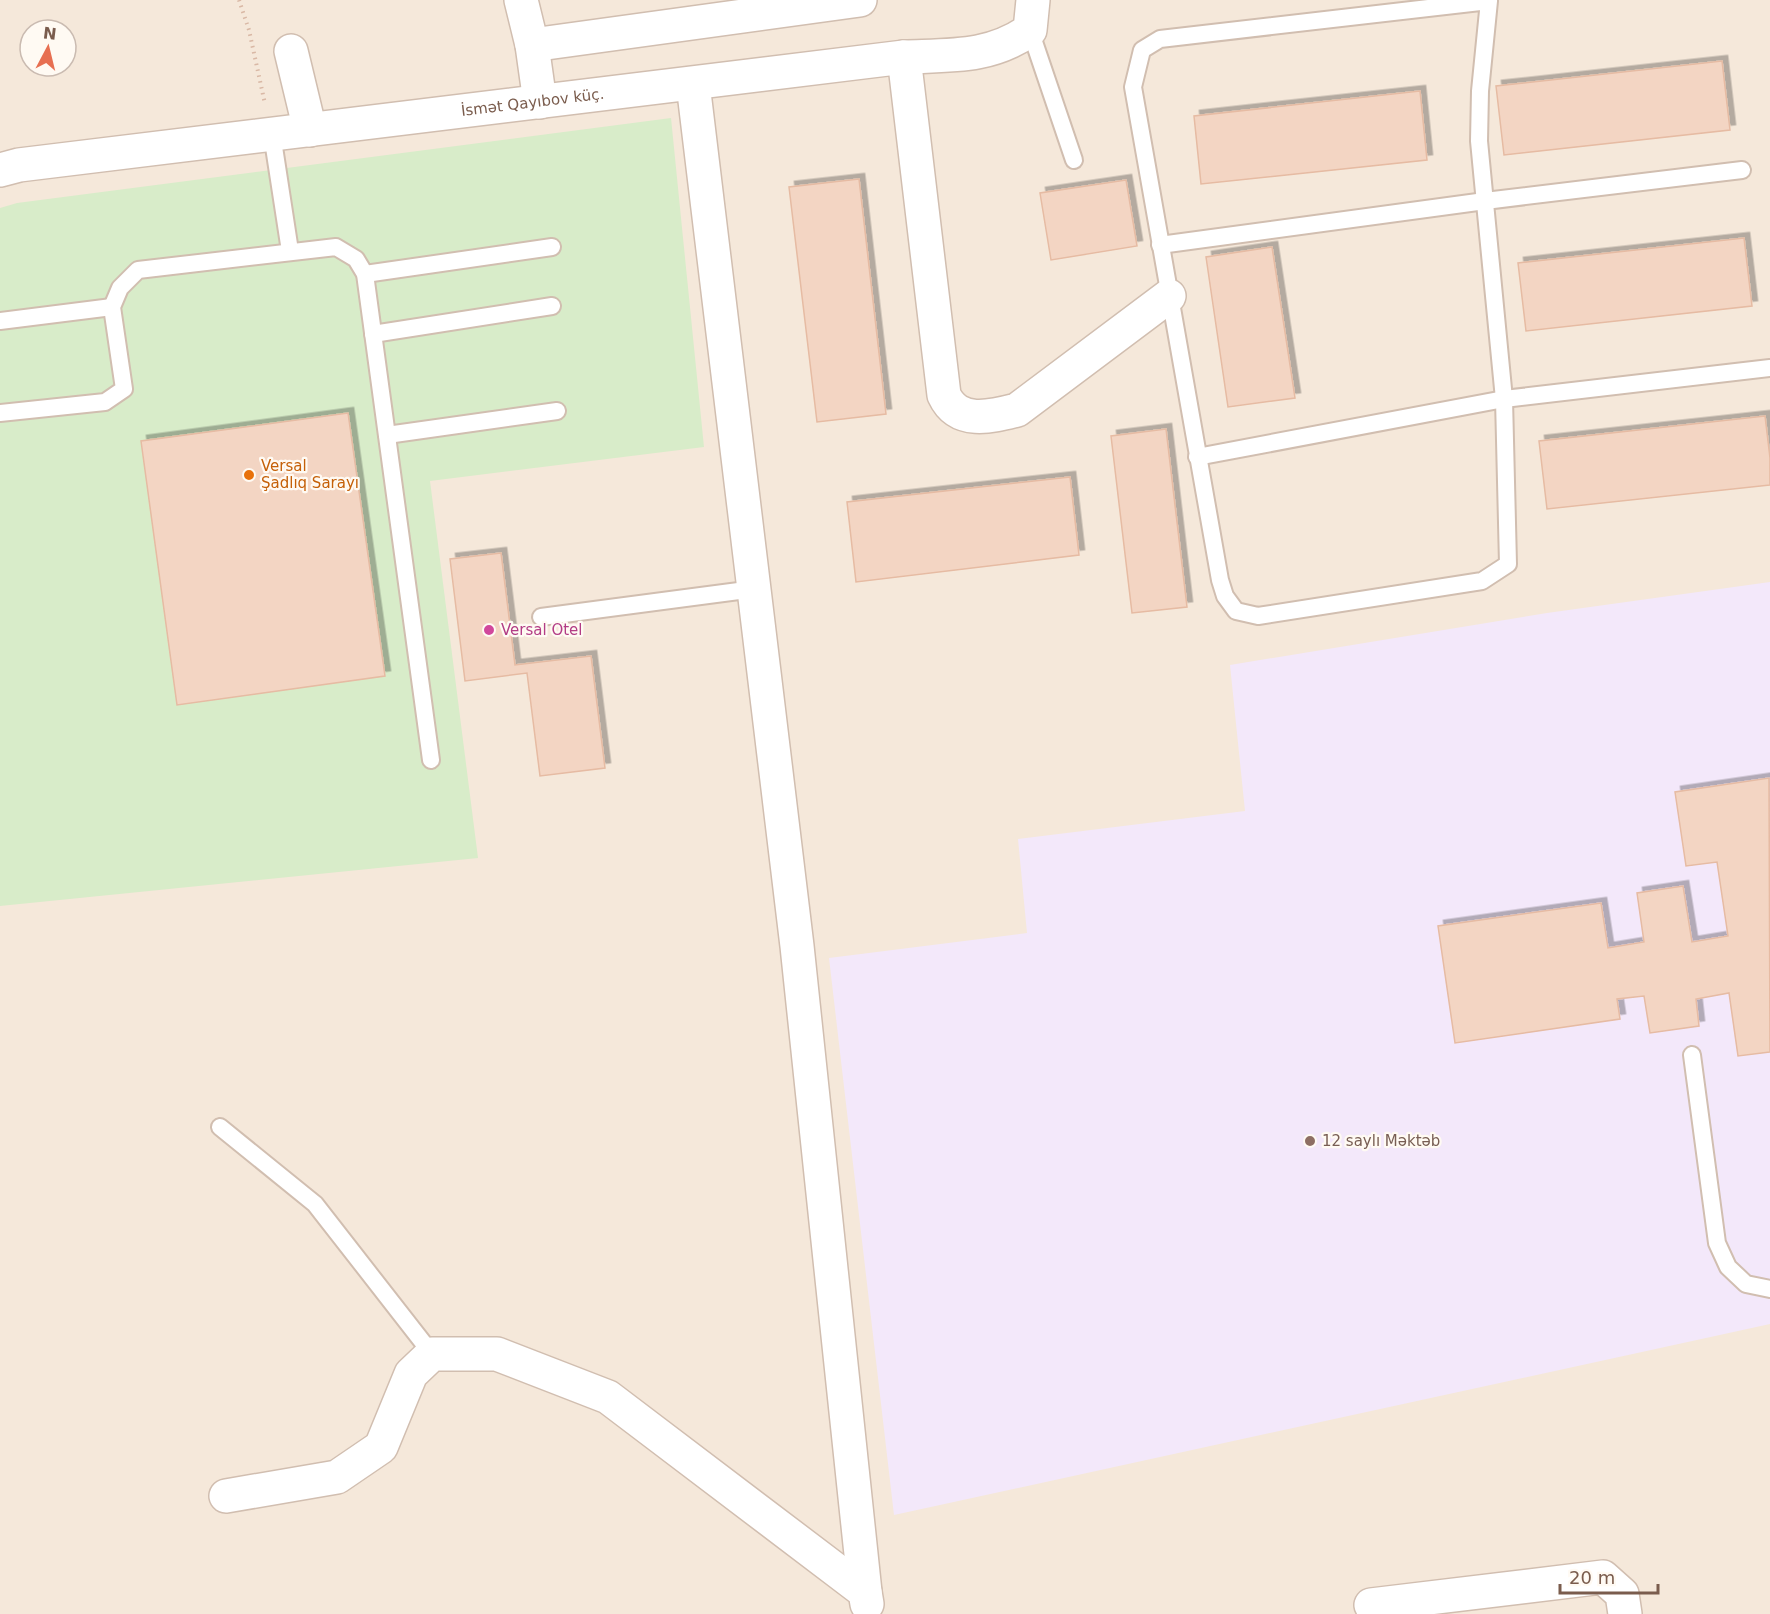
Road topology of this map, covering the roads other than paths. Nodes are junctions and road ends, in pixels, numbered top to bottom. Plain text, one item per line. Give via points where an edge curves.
1 (521, 0) edge
2 (860, 0) edge
3 (1489, 1) edge
4 (1032, 15) edge
5 (532, 45) junction
6 (291, 51) dead end
7 (904, 57) junction
8 (693, 84) junction
9 (540, 102) junction
10 (310, 129) junction
11 (272, 134) junction
12 (1074, 160) dead end
13 (0, 170) edge
14 (1742, 170) dead end
15 (1485, 201) junction
16 (1161, 245) junction
17 (552, 247) dead end
18 (290, 251) junction
19 (364, 274) junction
20 (1169, 296) junction
21 (552, 306) dead end
22 (112, 307) junction
23 (0, 321) edge
24 (373, 334) junction
25 (1770, 368) edge
26 (1504, 399) junction
27 (557, 411) dead end
28 (0, 413) edge
29 (387, 435) junction
30 (1197, 457) junction
31 (754, 589) junction
32 (541, 617) dead end
33 (431, 760) dead end
34 (1692, 1055) dead end
35 (220, 1127) dead end
36 (1770, 1289) edge
37 (432, 1354) junction
38 (226, 1496) dead end
39 (867, 1603) edge
40 (1371, 1605) dead end
41 (1625, 1614) edge

1 - 5 street
2 - 5 street
3 - 15 lane via 1479,91
3 - 16 lane via 1160,39 1142,50 1133,87
4 - 7 street, İsmət Qayıbov küç. via 1012,42 979,53
4 - 12 lane
5 - 9 street
6 - 10 street
7 - 8 street, İsmət Qayıbov küç.
7 - 20 street via 944,395 949,406 963,415 992,417 1017,410
8 - 9 street, İsmət Qayıbov küç.
8 - 31 street
9 - 10 street, İsmət Qayıbov küç.
10 - 11 street, İsmət Qayıbov küç.
11 - 13 street, İsmət Qayıbov küç.
11 - 18 lane
14 - 15 lane
15 - 16 lane
15 - 26 lane
16 - 20 lane
17 - 19 lane
18 - 19 lane via 336,247 356,259
18 - 22 lane via 138,270 120,288
19 - 24 lane
20 - 30 lane
21 - 24 lane
22 - 23 lane
22 - 28 lane via 124,389 105,402
24 - 29 lane
25 - 26 lane
26 - 30 lane
26 - 30 lane via 1508,564 1482,581 1258,616 1236,611 1220,580
27 - 29 lane
29 - 33 lane
31 - 32 lane
31 - 39 street via 797,946
34 - 36 lane via 1717,1244 1728,1267 1746,1284
35 - 37 lane via 315,1204
37 - 38 street via 411,1374 381,1447 338,1477
37 - 39 street via 497,1354 608,1397
40 - 41 street via 1603,1577 1622,1594

